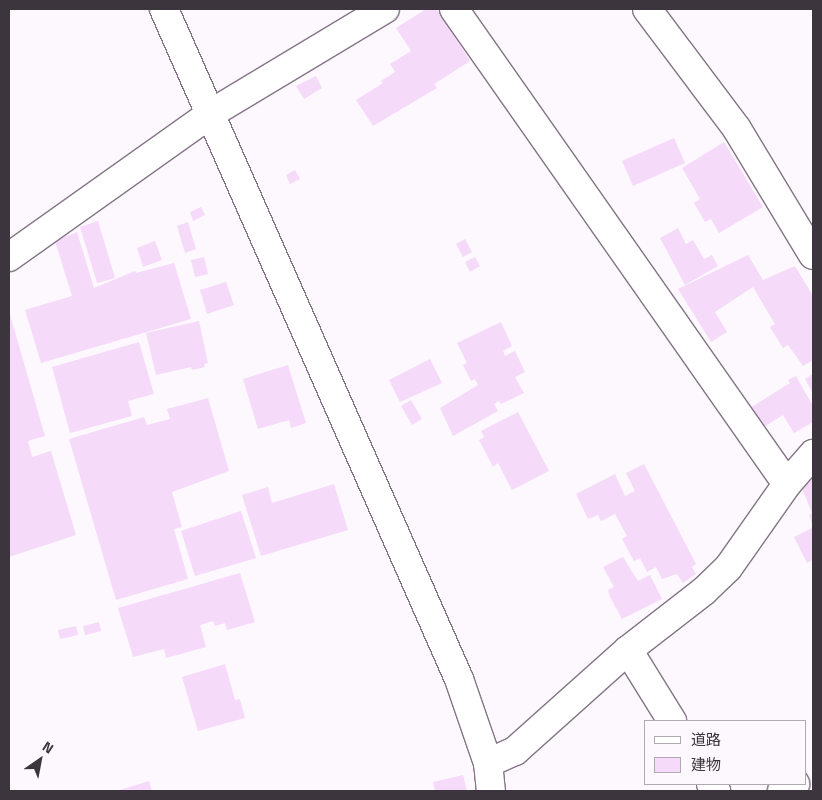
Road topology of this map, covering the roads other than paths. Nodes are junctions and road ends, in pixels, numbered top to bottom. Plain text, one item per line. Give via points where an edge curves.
1 (164, 9) edge
2 (385, 9) edge
3 (454, 9) edge
4 (647, 9) edge
5 (210, 114) junction
6 (813, 255) edge
7 (9, 258) edge
8 (813, 454) edge
9 (787, 484) junction
10 (628, 650) junction
11 (671, 720) edge
12 (488, 763) junction
13 (793, 785) edge
14 (491, 791) edge
15 (782, 791) edge

1 - 5 street
2 - 5 street
3 - 9 street
4 - 6 street via 737,129
5 - 7 street
5 - 12 street via 459,679
8 - 9 street
9 - 10 street via 728,568 704,591
10 - 11 street
10 - 12 street via 515,751
12 - 14 street
13 - 15 street

